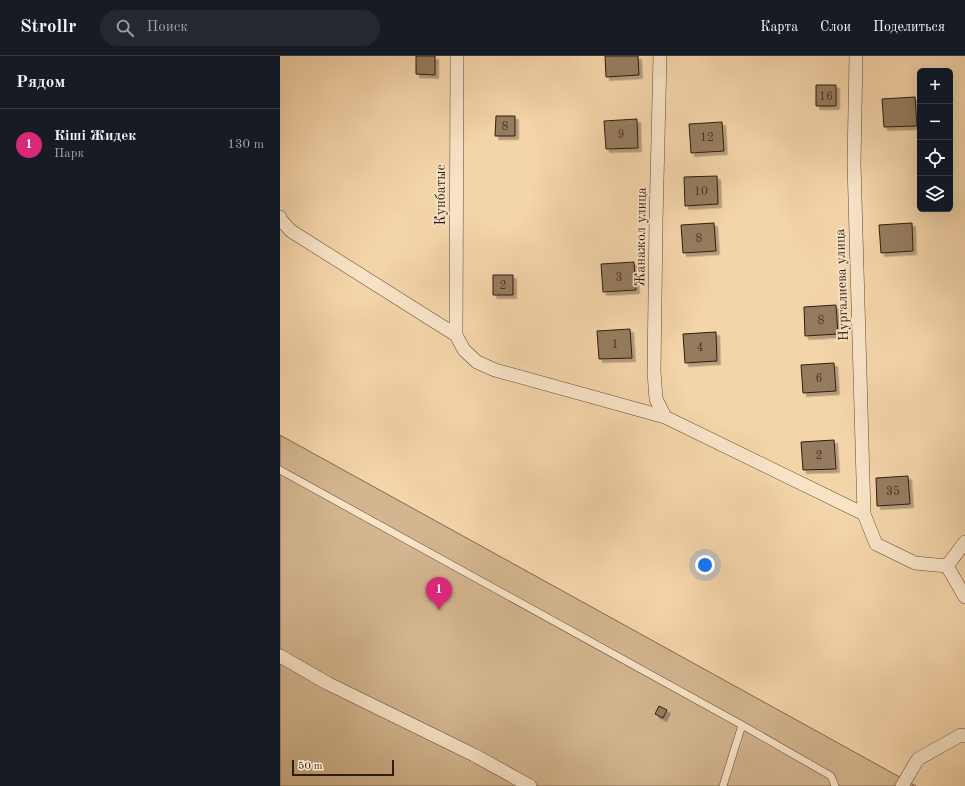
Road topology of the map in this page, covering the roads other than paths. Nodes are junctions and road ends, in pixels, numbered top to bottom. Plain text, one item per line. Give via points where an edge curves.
1 (457, 56) edge
2 (660, 56) edge
3 (856, 56) edge
4 (280, 218) edge
5 (456, 335) junction
6 (666, 417) junction
7 (280, 470) edge
8 (864, 514) junction
9 (965, 542) edge
10 (947, 566) junction
11 (965, 597) edge
12 (280, 656) edge
13 (742, 725) junction
14 (965, 736) edge
15 (530, 786) edge
16 (723, 786) edge
17 (835, 786) edge
18 (902, 786) edge

1 - 5 street, Кунбатыс
2 - 6 street, Жанажол улица via 654,372 656,399
3 - 8 street, Нургалиева улица via 854,163
4 - 5 street via 291,231
5 - 6 street via 464,350 477,362 495,370
6 - 8 street
7 - 13 lane
8 - 10 street via 876,544 915,563
9 - 10 street
10 - 11 street
12 - 15 street via 327,683 474,755
13 - 16 lane
13 - 17 lane via 831,776
14 - 18 street via 960,735 918,759

